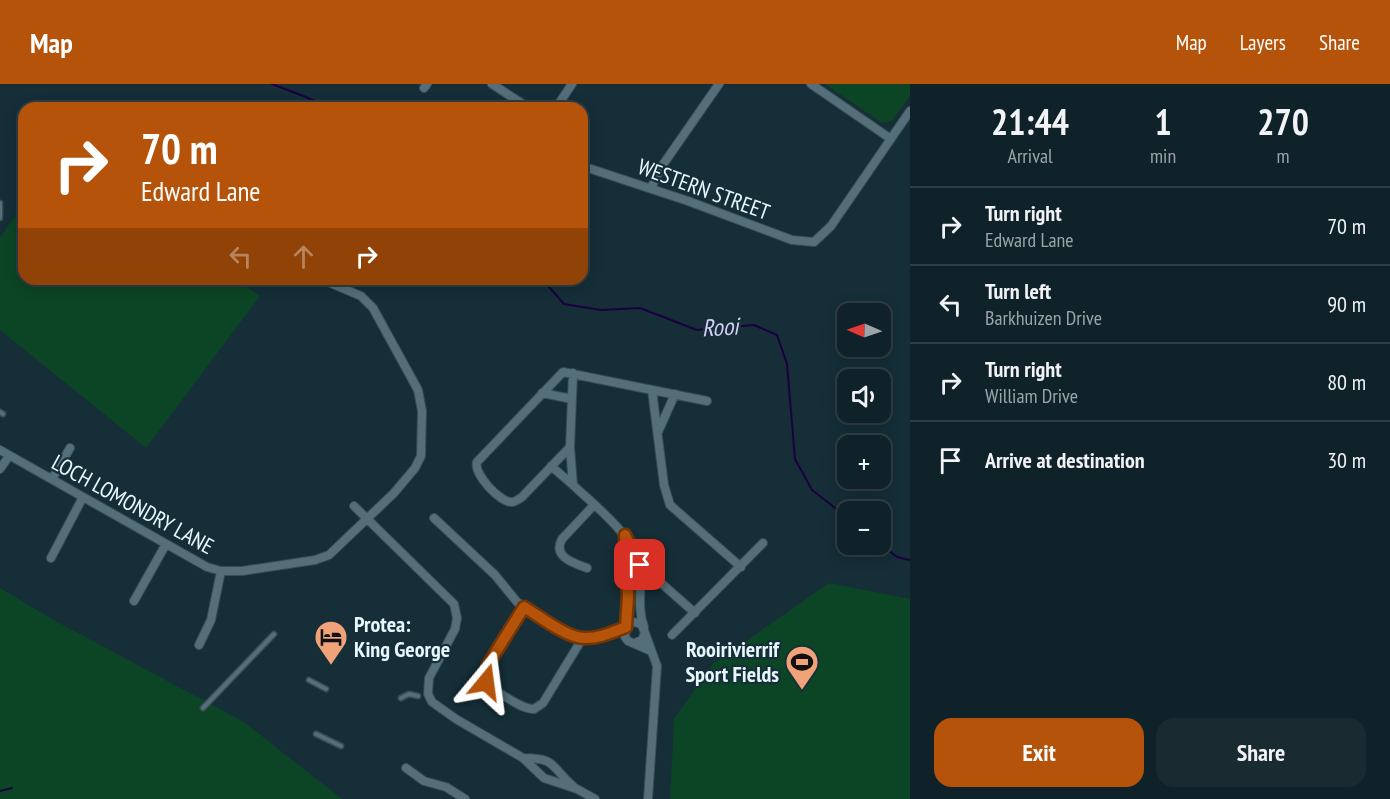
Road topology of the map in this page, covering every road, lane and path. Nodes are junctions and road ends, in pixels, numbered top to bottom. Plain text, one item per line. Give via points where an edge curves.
1 (492, 84) edge
2 (572, 84) edge
3 (719, 84) edge
4 (811, 84) edge
5 (520, 102) edge
6 (560, 102) edge
7 (910, 111) edge
8 (891, 139) junction
9 (588, 168) edge
10 (651, 188) junction
11 (0, 203) edge
12 (0, 218) edge
13 (335, 285) edge
14 (573, 373) junction
15 (652, 390) junction
16 (542, 393) junction
17 (675, 394) junction
18 (572, 399) junction
19 (707, 401) dead end
20 (657, 434) junction
21 (570, 447) junction
22 (70, 448) dead end
23 (0, 450) edge
24 (9, 456) junction
25 (551, 466) junction
26 (0, 470) edge
27 (52, 479) junction
28 (573, 485) junction
29 (83, 497) junction
30 (594, 505) junction
31 (354, 506) dead end
32 (366, 518) junction
33 (434, 518) dead end
34 (625, 535) junction
35 (763, 543) dead end
36 (166, 544) junction
37 (51, 558) dead end
38 (741, 567) junction
39 (587, 568) dead end
40 (221, 571) junction
41 (641, 574) junction
42 (628, 579) junction
43 (134, 601) dead end
44 (524, 607) junction
45 (695, 613) junction
46 (627, 626) junction
47 (645, 630) junction
48 (612, 633) junction
49 (274, 634) dead end
50 (672, 635) dead end
51 (582, 639) junction
52 (626, 639) junction
53 (635, 643) junction
54 (200, 645) dead end
55 (651, 651) junction
56 (309, 680) dead end
57 (326, 689) dead end
58 (418, 696) dead end
59 (401, 698) dead end
60 (203, 708) dead end
61 (316, 734) dead end
62 (341, 746) dead end
63 (523, 758) junction
64 (406, 768) dead end
65 (577, 789) junction
66 (465, 799) edge
67 (595, 799) edge
68 (648, 799) edge

1 - 5 street
2 - 6 street
3 - 10 street
4 - 8 street
7 - 8 street
8 - 10 street, WESTERN STREET via 831,226 814,242 792,240
9 - 10 street, WESTERN STREET
11 - 12 lane
13 - 32 street, LOCH LOMONDRY LANE via 361,296 373,309 418,390 422,411 421,456 406,480
14 - 15 street
14 - 16 street via 561,373
14 - 18 street
15 - 17 street
15 - 20 street
16 - 18 street
16 - 25 street via 475,466 477,474 492,489 506,501 514,502
17 - 19 street
17 - 20 street
18 - 21 street
20 - 38 street via 670,505
21 - 25 street
21 - 28 street
22 - 27 street
23 - 24 street, LOCH LOMONDRY LANE
24 - 26 street
24 - 27 street, LOCH LOMONDRY LANE
25 - 28 street
27 - 29 street, LOCH LOMONDRY LANE
28 - 30 street
29 - 36 street, LOCH LOMONDRY LANE
29 - 37 street
30 - 34 street
30 - 39 street via 559,545 565,558
31 - 32 street
32 - 40 street, LOCH LOMONDRY LANE via 322,558
32 - 63 street via 454,604 455,629 429,678 432,702
33 - 44 street
34 - 41 street
34 - 42 street
35 - 38 street
36 - 40 street, LOCH LOMONDRY LANE
36 - 43 street
38 - 45 street
40 - 54 street via 211,620
41 - 42 street
41 - 45 street via 652,575
41 - 47 street via 639,609
42 - 46 street
44 - 51 street
44 - 51 street via 489,663 485,677 493,689 525,707 534,709 543,703
45 - 50 street
46 - 47 street via 636,622
46 - 48 street
46 - 52 street
47 - 53 street via 642,640
47 - 55 street
48 - 51 street
48 - 52 street
49 - 60 lane
52 - 53 street
53 - 55 street
55 - 68 street via 657,666
56 - 57 lane
58 - 59 lane via 409,694
61 - 62 lane
63 - 65 street via 544,778
63 - 65 street via 552,762
64 - 66 street via 424,781 447,787
65 - 67 street

